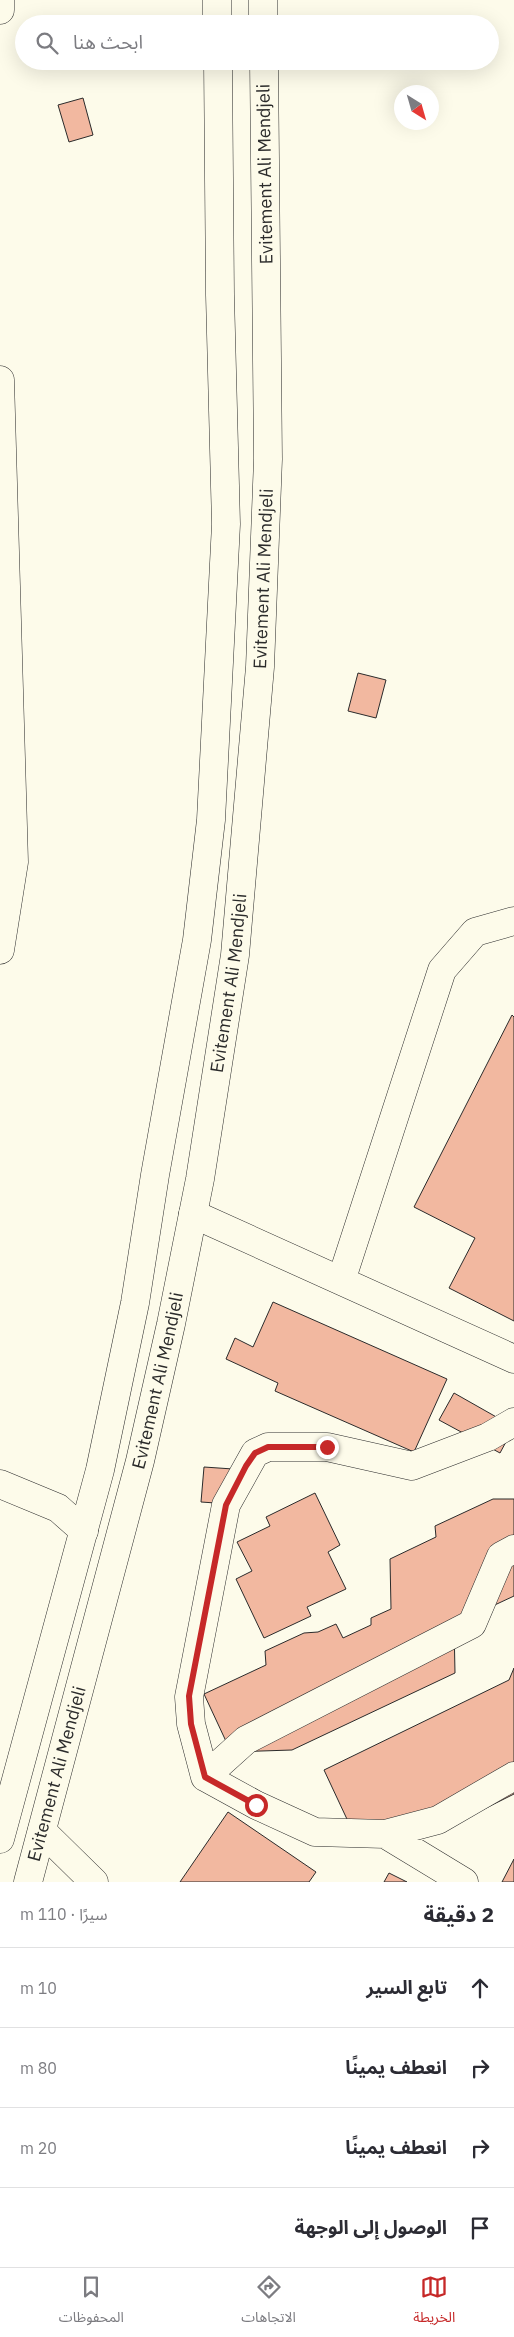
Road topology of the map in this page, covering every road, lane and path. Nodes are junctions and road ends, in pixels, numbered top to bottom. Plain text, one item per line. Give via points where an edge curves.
1 (0, 0) edge
2 (217, 0) edge
3 (263, 0) edge
4 (0, 10) edge
5 (217, 15) edge
6 (263, 15) edge
7 (218, 70) edge
8 (264, 70) edge
9 (0, 380) edge
10 (514, 921) edge
11 (0, 950) edge
12 (193, 1214) junction
13 (341, 1281) junction
14 (514, 1359) edge
15 (514, 1422) edge
16 (0, 1484) edge
17 (84, 1531) junction
18 (514, 1549) edge
19 (514, 1776) edge
20 (205, 1777) junction
21 (42, 1831) junction
22 (385, 1834) junction
23 (0, 1839) edge
24 (28, 1882) edge
25 (94, 1882) edge
26 (464, 1882) edge

1 - 4 main road
2 - 5 main road
3 - 6 main road
7 - 17 main road, Evitement Ali Mendjeli via 226,524 211,820 197,940 135,1303
8 - 12 main road, Evitement Ali Mendjeli via 268,459 260,667 235,955
9 - 11 main road via 14,862
10 - 13 main road via 475,932 442,970
12 - 13 main road
12 - 21 main road, Evitement Ali Mendjeli via 140,1461
13 - 14 main road
15 - 20 main road via 488,1437 412,1466 327,1447 268,1447 255,1453 226,1505 189,1696 191,1724
16 - 17 main road via 58,1508
17 - 23 main road, Evitement Ali Mendjeli
18 - 20 main road via 501,1556 472,1624 246,1740
19 - 22 main road via 438,1820
20 - 22 main road via 315,1832
21 - 24 main road, Evitement Ali Mendjeli
21 - 25 main road
22 - 26 main road

